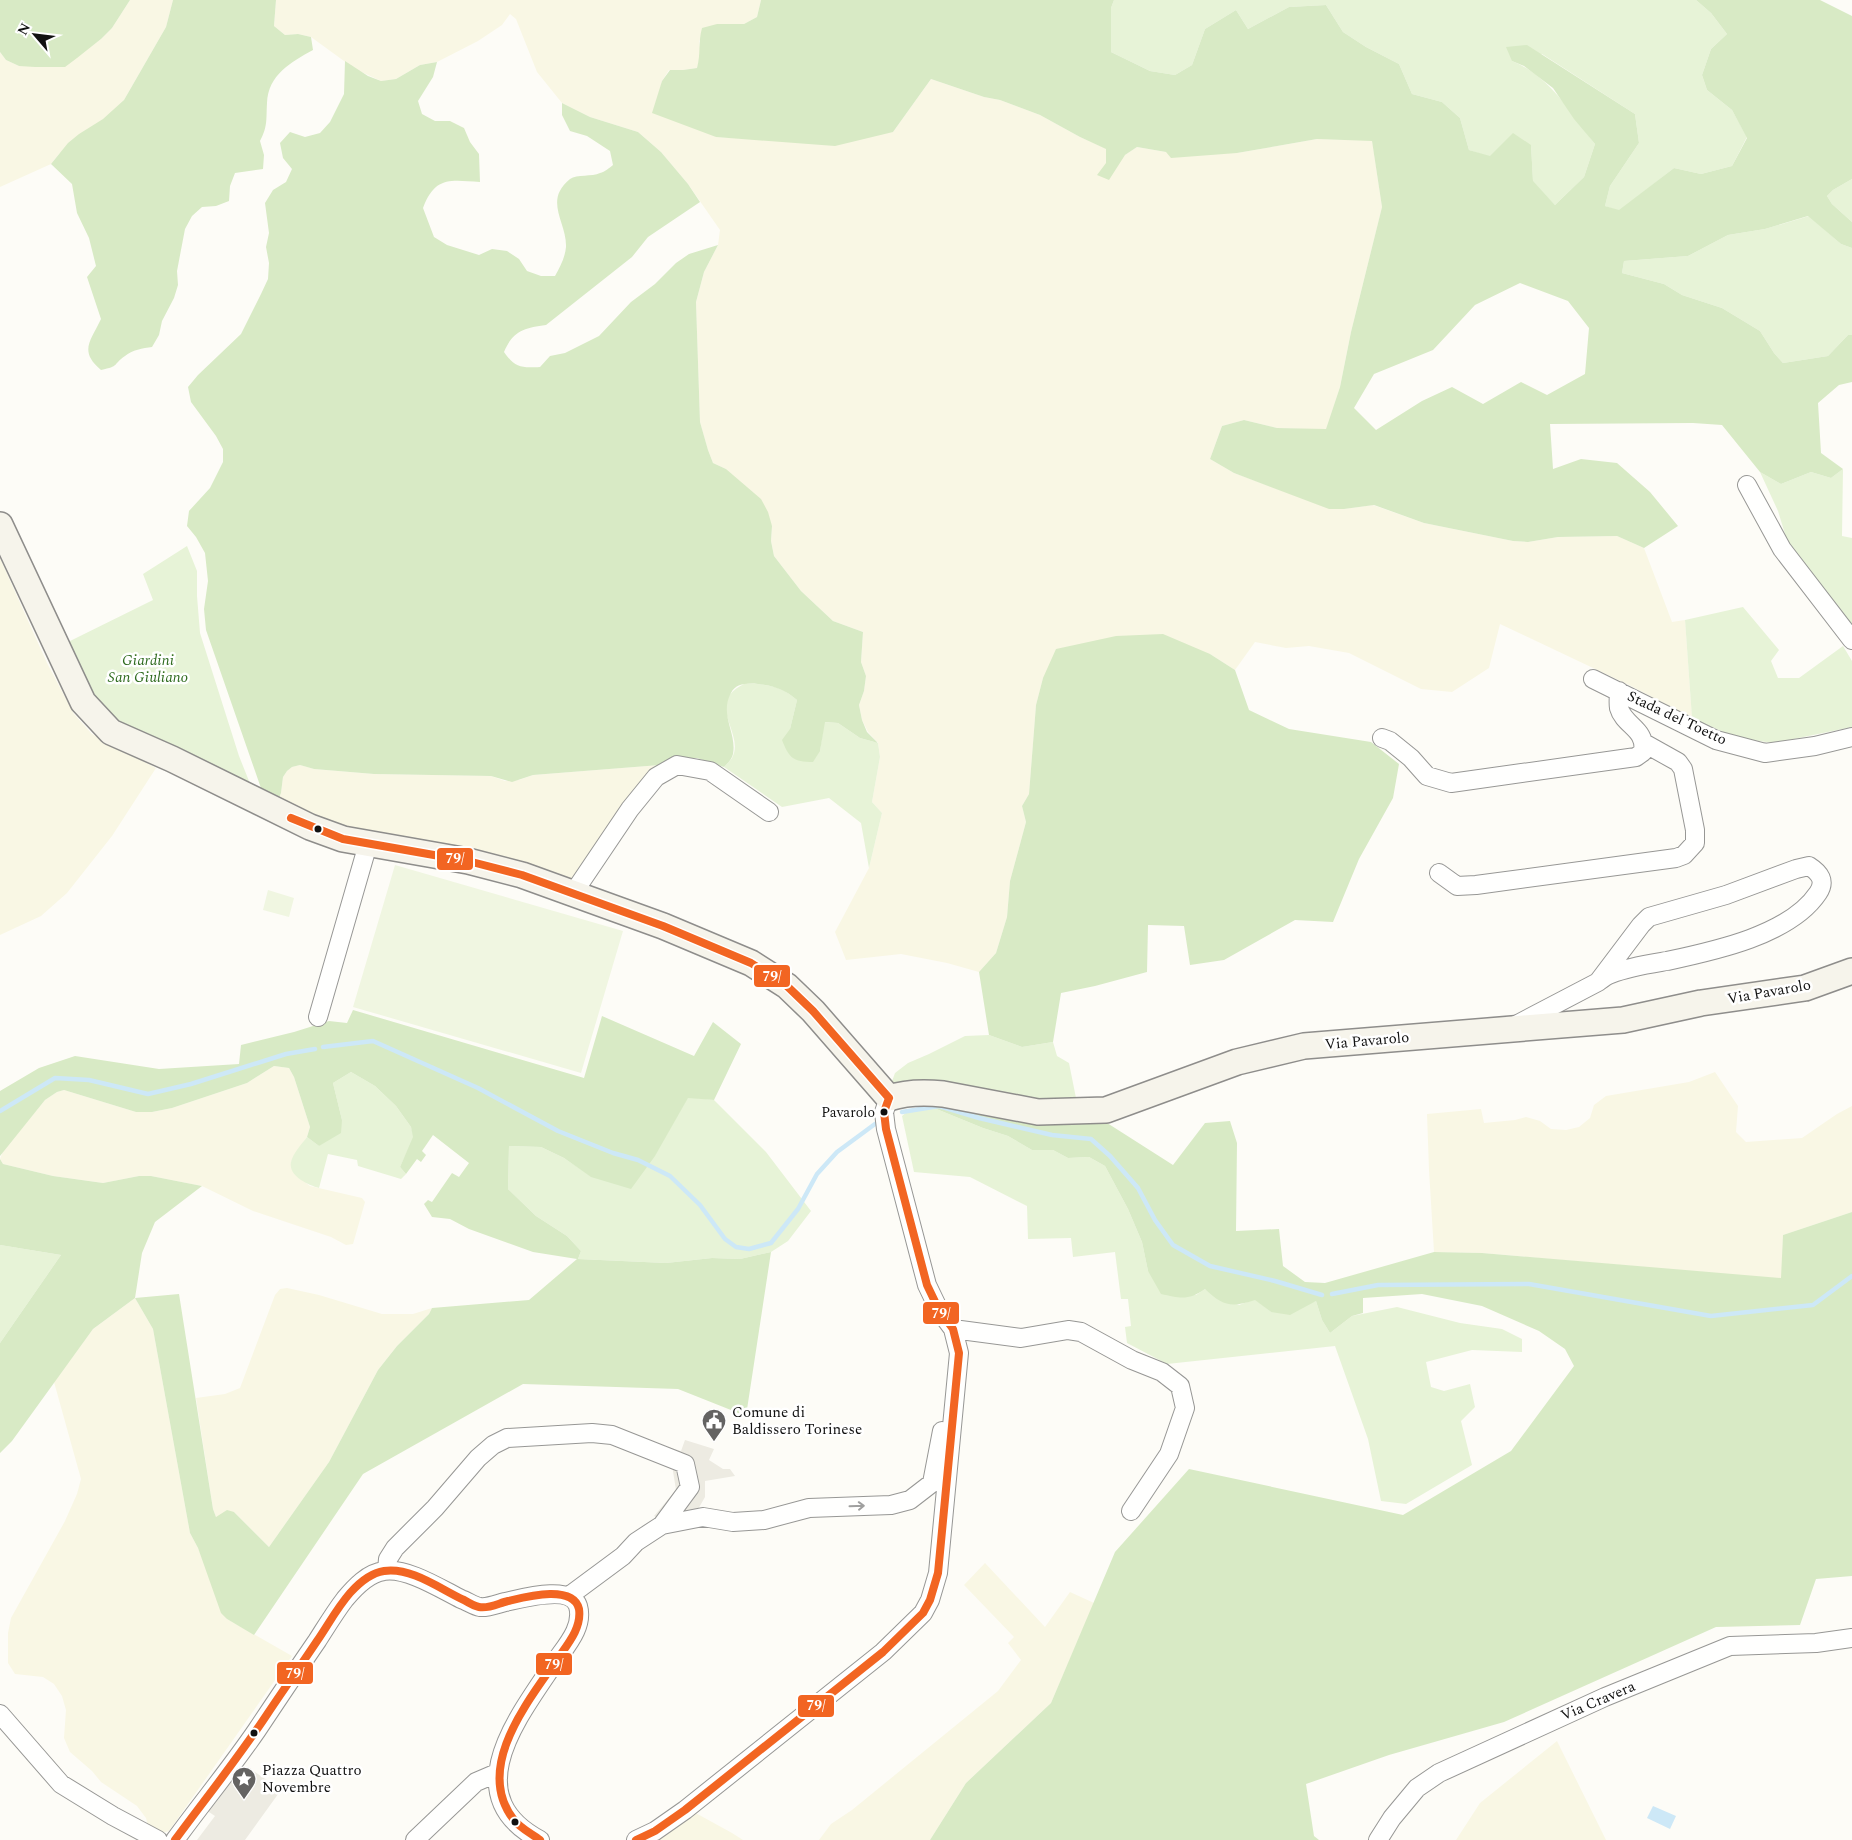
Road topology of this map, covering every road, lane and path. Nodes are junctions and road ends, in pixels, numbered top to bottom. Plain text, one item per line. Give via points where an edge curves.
1 (1747, 485) dead end
2 (0, 526) edge
3 (1852, 640) edge
4 (1593, 678) dead end
5 (1619, 691) junction
6 (1852, 737) edge
7 (1382, 738) dead end
8 (1644, 743) junction
9 (769, 812) dead end
10 (365, 854) junction
11 (1440, 873) dead end
12 (574, 892) junction
13 (1852, 971) edge
14 (1598, 982) junction
15 (318, 1018) dead end
16 (1507, 1030) junction
17 (889, 1098) junction
18 (953, 1329) junction
19 (959, 1354) junction
20 (1131, 1511) dead end
21 (662, 1525) junction
22 (387, 1570) junction
23 (569, 1596) junction
24 (1852, 1638) edge
25 (0, 1714) edge
26 (497, 1773) junction
27 (158, 1840) edge
28 (175, 1840) edge
29 (415, 1840) edge
30 (540, 1840) edge
31 (636, 1840) edge
32 (1378, 1840) edge

1 - 3 street via 1782,549
2 - 10 street via 81,697 111,732 318,830 343,838
4 - 5 street, Stada del Toetto
5 - 6 street, Stada del Toetto via 1716,740 1765,753
5 - 8 street via 1620,709
7 - 8 street via 1390,741 1427,776 1451,783 1636,757 1643,752
8 - 11 street via 1678,762 1683,770 1695,830 1695,843 1684,855 1476,885 1457,886
9 - 12 street via 710,771 677,765 656,777 630,809
10 - 12 street via 468,861
10 - 15 street
12 - 17 street via 678,932 771,974 813,1011
13 - 16 street, Via Pavarolo via 1805,988 1701,1003 1623,1020
14 - 14 street via 1649,917 1809,866 1823,880 1821,889 1803,911 1772,930 1694,955 1611,974
14 - 16 street
16 - 17 street, Via Pavarolo via 1304,1046 1237,1062 1106,1110 1038,1112 943,1094 912,1092
17 - 18 street via 884,1112 886,1129 927,1285
18 - 19 street
18 - 20 street via 1021,1338 1068,1330 1081,1332 1132,1360 1162,1372 1180,1386 1185,1408 1169,1454
21 -> 19 street via 703,1517 734,1522 764,1520 809,1508 891,1505 910,1500 932,1483 950,1374
19 - 31 street via 938,1573 923,1613 883,1652 700,1798 655,1831
21 - 22 street via 690,1487 685,1464 612,1435 592,1433 507,1438 478,1458 395,1548 388,1559
21 - 23 street
22 - 23 street via 416,1577 480,1607 534,1596
22 - 28 street via 367,1578 345,1600 255,1732
23 - 26 street via 578,1606 574,1633 524,1708 500,1758
24 - 32 street, Via Cravera via 1816,1643 1730,1646 1605,1697 1439,1773 1417,1788
25 - 27 street via 61,1784
26 - 29 street via 476,1782
26 - 30 street via 498,1794 507,1813 518,1826

